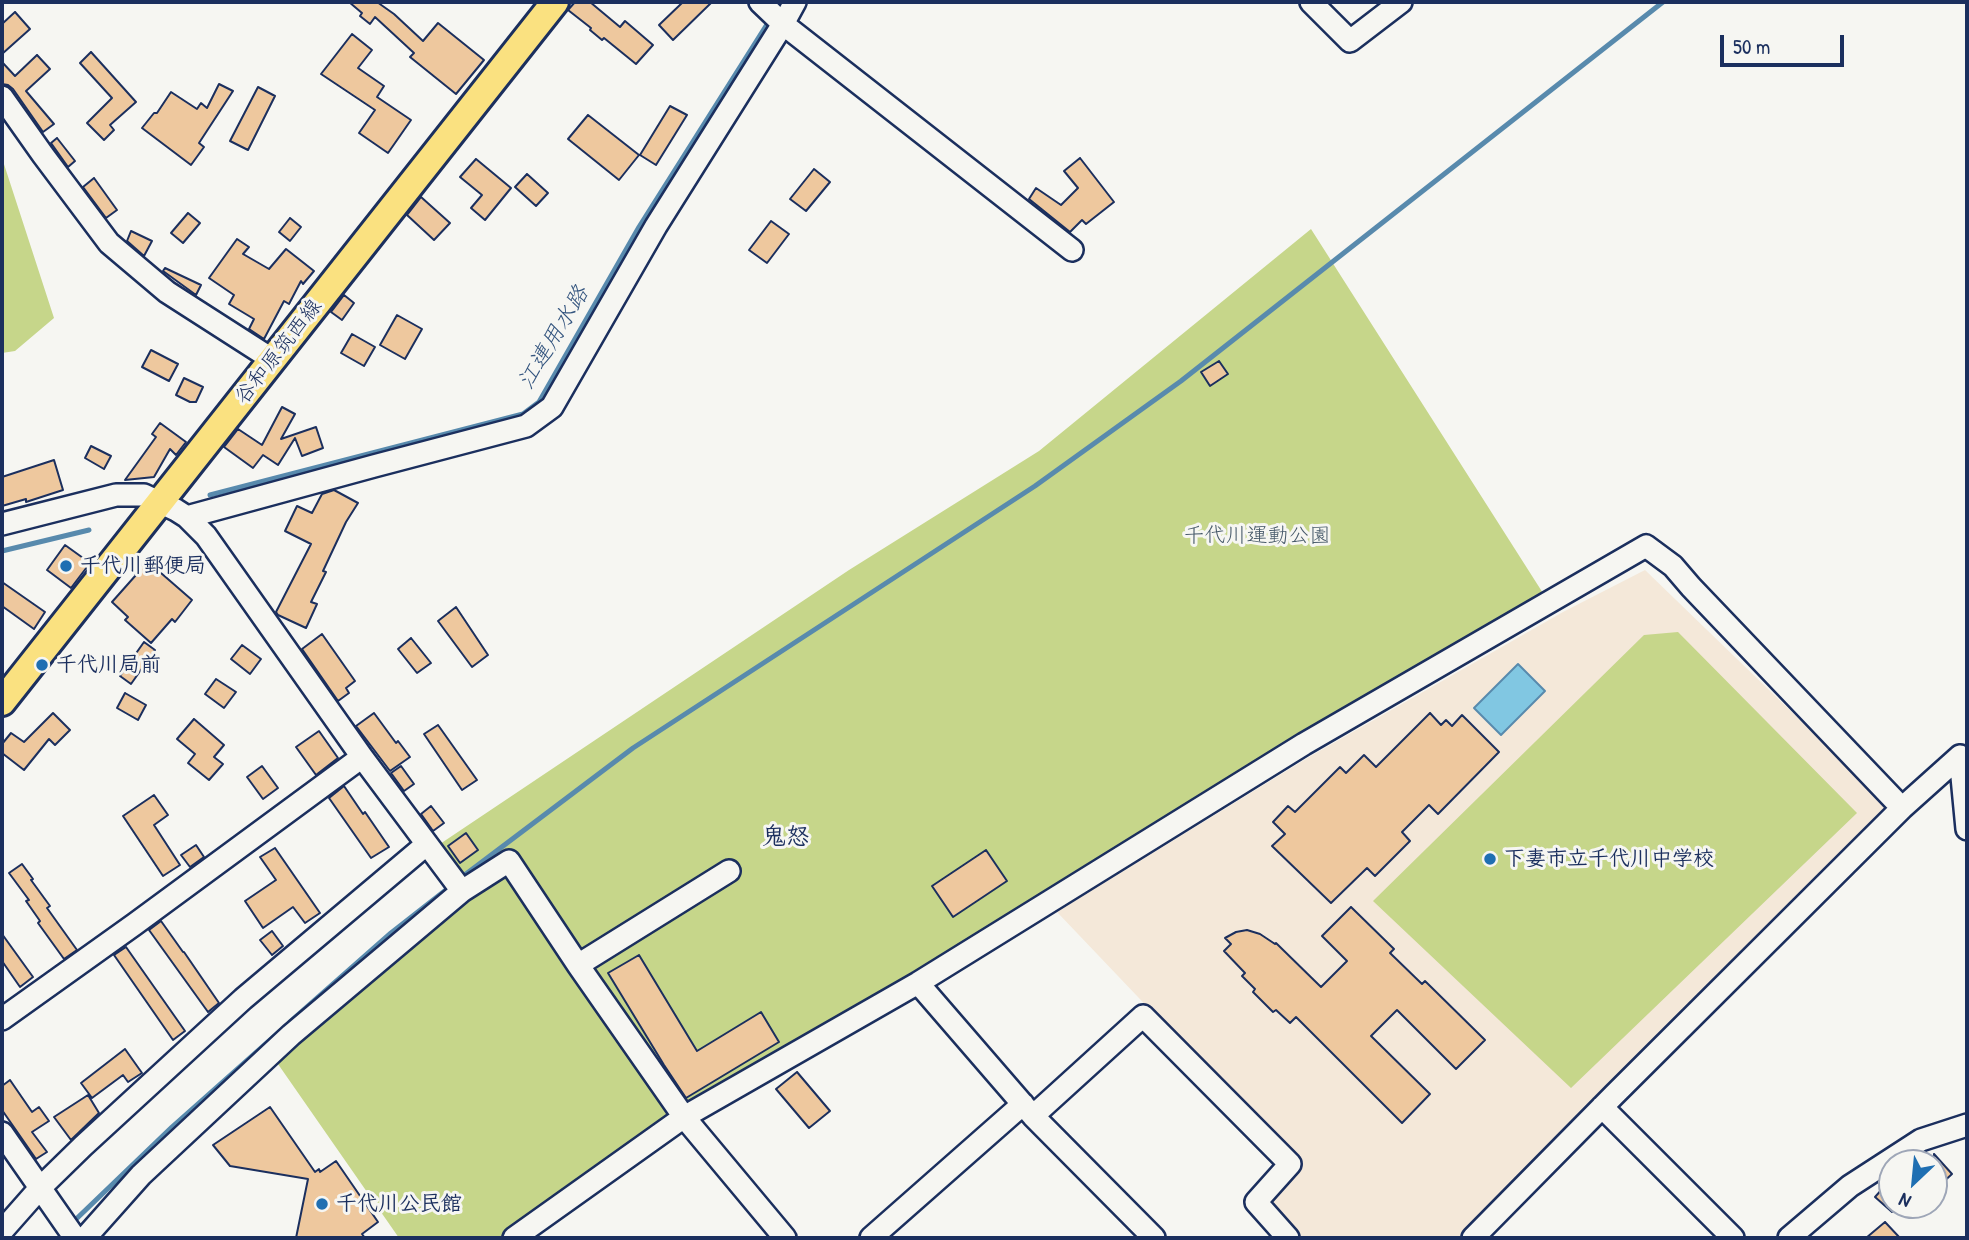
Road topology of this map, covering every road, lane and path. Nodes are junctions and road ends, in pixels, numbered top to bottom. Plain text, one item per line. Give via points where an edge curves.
1 (555, 2) edge
2 (795, 2) edge
3 (1311, 2) edge
4 (1402, 2) edge
5 (762, 4) edge
6 (783, 24) junction
7 (2, 97) edge
8 (1072, 250) dead end
9 (272, 360) junction
10 (160, 502) junction
11 (187, 517) junction
12 (2, 524) edge
13 (2, 702) edge
14 (362, 757) junction
15 (1902, 808) junction
16 (1967, 829) edge
17 (426, 844) junction
18 (729, 871) dead end
19 (462, 891) junction
20 (579, 965) junction
21 (918, 983) junction
22 (2, 1019) edge
23 (1602, 1107) junction
24 (1028, 1110) junction
25 (684, 1118) junction
26 (1967, 1125) edge
27 (2, 1133) edge
28 (40, 1188) junction
29 (536, 1223) junction
30 (2, 1231) edge
31 (1276, 1234) edge
32 (75, 1238) edge
33 (85, 1238) edge
34 (514, 1238) edge
35 (551, 1238) edge
36 (785, 1238) edge
37 (871, 1238) edge
38 (1154, 1238) edge
39 (1473, 1238) edge
40 (1733, 1238) edge
41 (1789, 1238) edge

1 - 9 main road, 谷和原筑西線
2 - 6 street
3 - 4 street via 1350,41
5 - 6 street
6 - 8 street
6 - 11 street via 656,226 552,407 526,426
7 - 9 street via 109,243 167,292
9 - 10 main road, 谷和原筑西線
10 - 11 street
10 - 12 street via 144,495 116,495
10 - 13 main road, 谷和原筑西線
11 - 14 street via 206,536
14 - 17 street
14 - 22 street
15 - 16 street via 1960,756
15 - 21 street via 1673,566 1646,546 1304,744
15 - 23 street
17 - 19 street
17 - 28 street via 243,999
18 - 20 street
19 - 20 street via 509,861
19 - 33 street via 271,1054 141,1175
20 - 25 street
21 - 24 street
21 - 25 street
23 - 39 street
23 - 40 street
24 - 31 street via 1143,1016 1290,1164 1256,1202
24 - 37 street
24 - 38 street
25 - 29 street
25 - 36 street
26 - 41 street via 1921,1140 1850,1186
27 - 28 street
28 - 30 street
28 - 32 street
29 - 34 street
29 - 35 street

